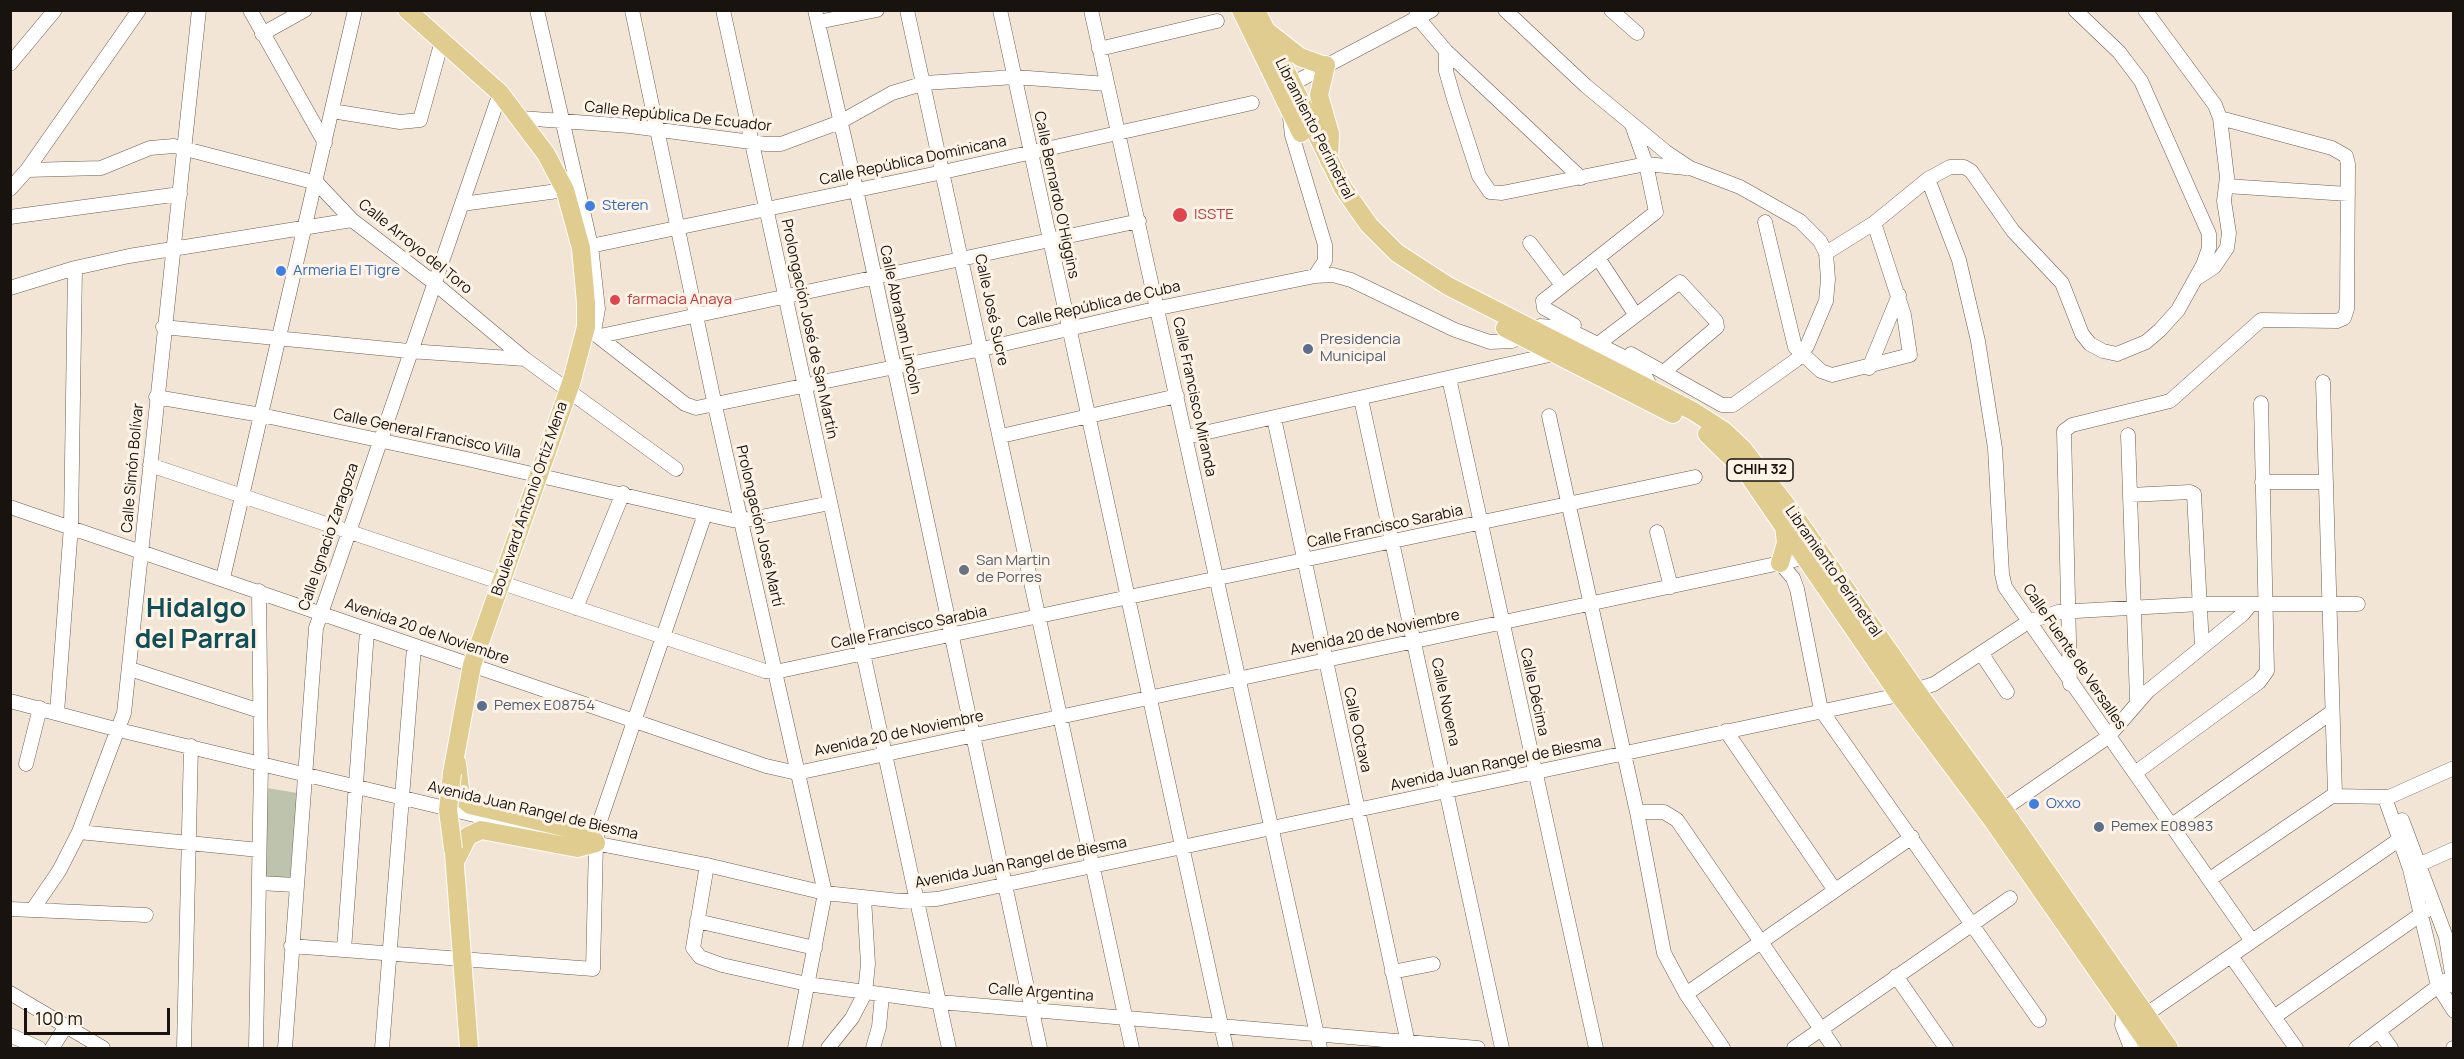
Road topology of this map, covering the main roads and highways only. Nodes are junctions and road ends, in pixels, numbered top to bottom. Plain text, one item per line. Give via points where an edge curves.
1 (407, 10) edge
2 (1241, 10) edge
3 (1256, 10) edge
4 (1263, 29) junction
5 (1285, 88) junction
6 (1329, 163) junction
7 (1528, 333) junction
8 (1784, 525) junction
9 (1814, 555) junction
10 (1780, 563) road end
11 (455, 746) junction
12 (454, 856) junction
13 (2135, 1016) junction
14 (469, 1048) edge
15 (2151, 1048) edge
16 (2169, 1048) edge

1 - 11 main road, Boulevard Antonio Ortiz Mena, bridge via 500,93 546,154 565,190 586,247 586,303 593,331 472,665
2 - 5 main road, Libramiento Perimetral / CHIH 32
3 - 4 main road, Libramiento Perimetral / CHIH 32
4 - 5 main road, Libramiento Perimetral / CHIH 32
4 - 6 main road via 1300,57 1326,66 1319,95 1330,134
5 - 6 main road, Libramiento Perimetral / CHIH 32
5 - 7 main road, Libramiento Perimetral / CHIH 32 via 1290,112 1340,205 1376,250 1426,288
6 - 7 main road, Libramiento Perimetral / CHIH 32 via 1355,208 1397,253
7 - 8 main road, Libramiento Perimetral / CHIH 32 via 1554,355 1707,434 1744,469
7 - 9 main road, Libramiento Perimetral / CHIH 32 via 1572,349 1710,421 1743,449
8 - 9 main road, Libramiento Perimetral / CHIH 32
8 - 10 main road via 1786,543
9 - 13 main road, Libramiento Perimetral / CHIH 32
11 - 12 main road, Boulevard Antonio Ortiz Mena, bridge via 448,810
11 - 12 main road via 460,789 470,806 580,831 596,843 578,848 481,830 468,836
12 - 14 main road, Boulevard Antonio Ortiz Mena
13 - 15 main road, Libramiento Perimetral / CHIH 32
13 - 16 main road, Libramiento Perimetral / CHIH 32

